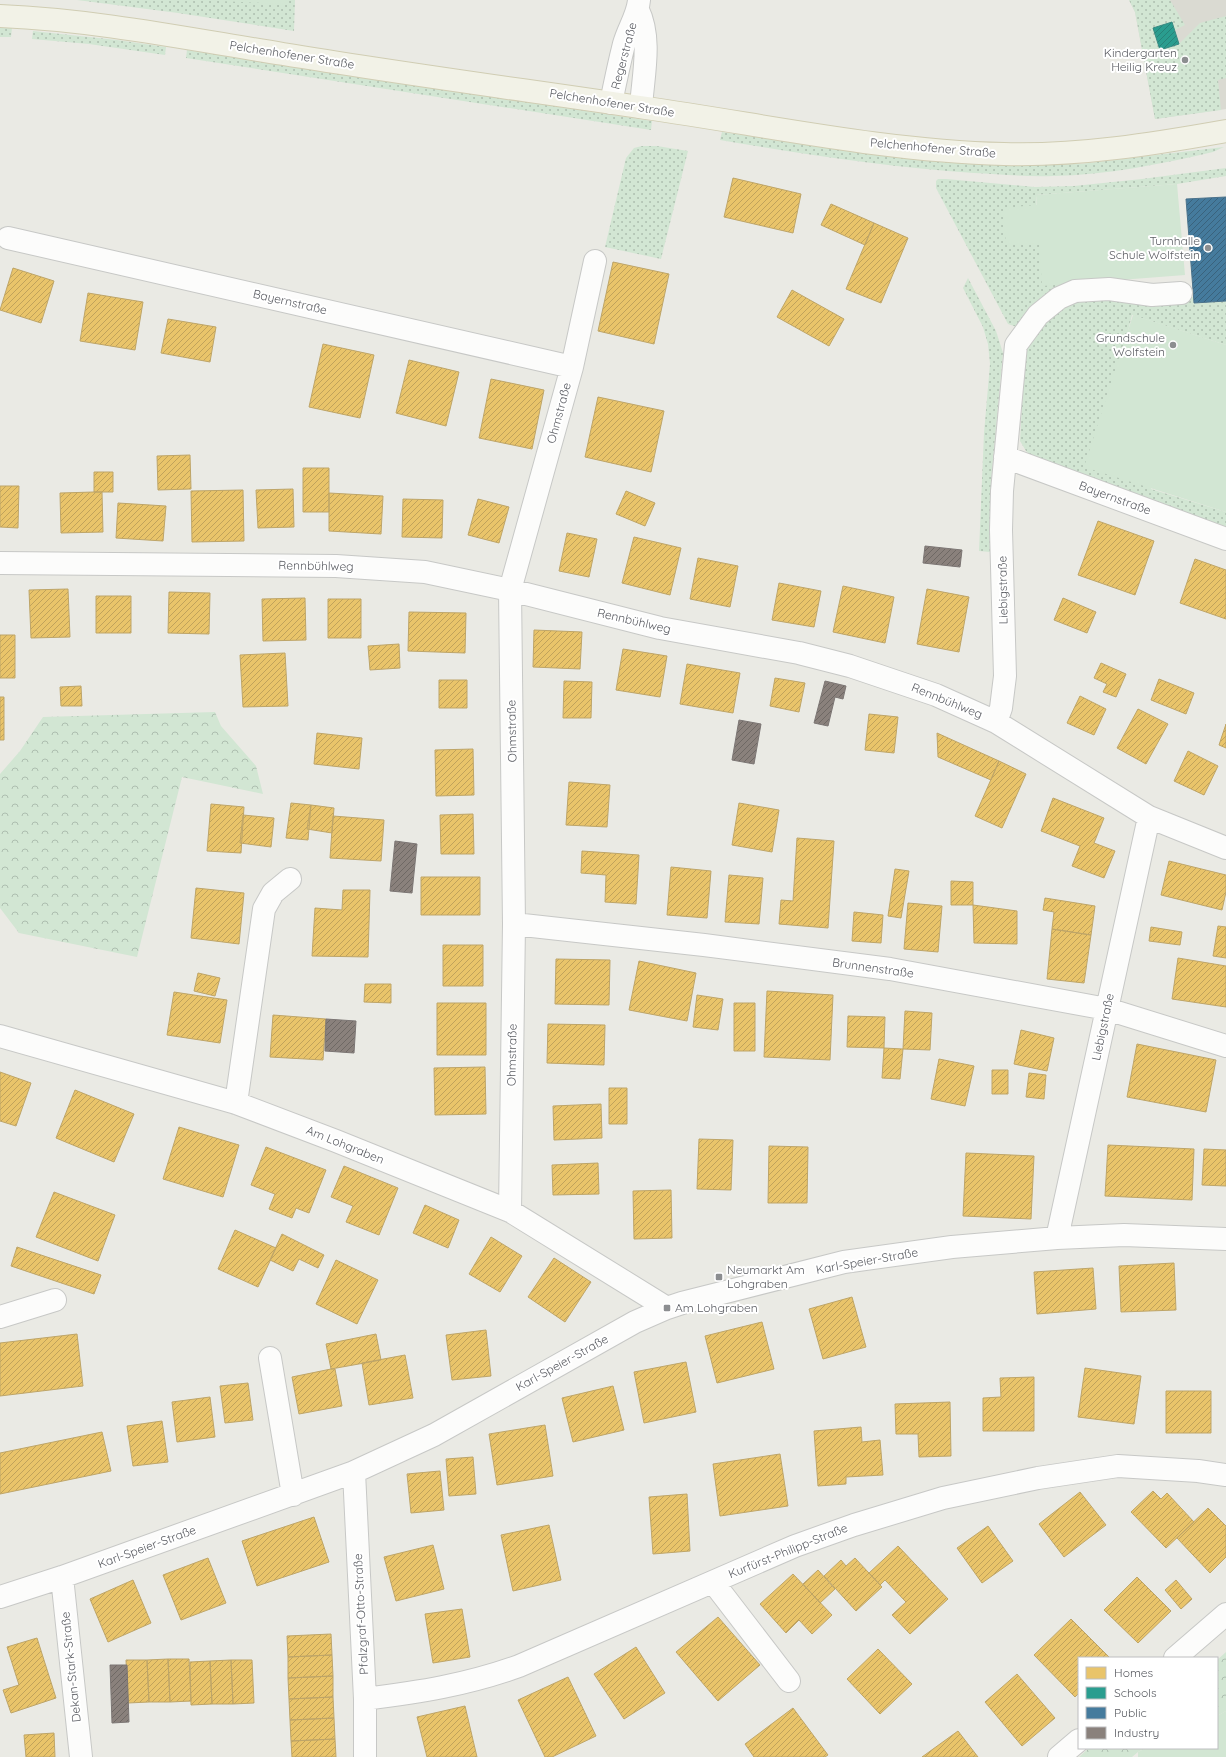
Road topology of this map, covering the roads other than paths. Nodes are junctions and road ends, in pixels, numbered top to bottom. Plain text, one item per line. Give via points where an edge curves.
1 (638, 5) edge
2 (0, 16) edge
3 (611, 103) junction
4 (641, 107) junction
5 (1226, 131) edge
6 (8, 238) dead end
7 (595, 261) dead end
8 (1181, 293) dead end
9 (572, 367) junction
10 (1005, 457) junction
11 (1226, 539) edge
12 (0, 563) edge
13 (510, 590) junction
14 (996, 722) junction
15 (1149, 817) junction
16 (1226, 848) edge
17 (290, 879) dead end
18 (514, 924) junction
19 (1107, 1009) junction
20 (0, 1036) edge
21 (1226, 1046) edge
22 (236, 1103) junction
23 (510, 1211) junction
24 (1058, 1238) junction
25 (1226, 1239) edge
26 (55, 1300) dead end
27 (667, 1308) junction
28 (0, 1317) edge
29 (270, 1358) dead end
30 (354, 1472) junction
31 (1226, 1475) edge
32 (292, 1495) junction
33 (62, 1578) junction
34 (712, 1582) junction
35 (0, 1597) edge
36 (1226, 1614) edge
37 (1176, 1657) edge
38 (789, 1681) dead end
39 (365, 1699) junction
40 (1078, 1741) edge
41 (81, 1757) edge
42 (365, 1757) edge
43 (1059, 1757) edge

1 - 3 street, Regerstraße via 624,44
1 - 4 street, Regerstraße via 643,19 645,39
2 - 3 main road, Pelchenhofener Straße via 101,24
3 - 4 main road, Pelchenhofener Straße
4 - 5 main road, Pelchenhofener Straße via 842,139 992,154 1086,152
6 - 9 street, Bayernstraße
7 - 9 street, Ohmstraße
8 - 10 street, Liebigstraße via 1152,295 1109,289 1075,291 1059,298 1038,315 1016,346
9 - 13 street, Ohmstraße
10 - 11 street, Bayernstraße
10 - 14 street, Liebigstraße via 1001,530 1005,676 1001,708
12 - 13 street, Rennbühlweg via 383,568 425,572
13 - 14 street, Rennbühlweg via 660,628 799,653 850,666 936,695
13 - 18 street, Ohmstraße
14 - 15 street, Rennbühlweg
15 - 16 street, Rennbühlweg
15 - 19 street, Liebigstraße
17 - 22 street via 273,893 264,909
18 - 19 street, Brunnenstraße via 890,969
18 - 23 street, Ohmstraße
19 - 21 street, Brunnenstraße
19 - 24 street, Liebigstraße
20 - 22 street, Am Lohgraben
22 - 23 street, Am Lohgraben
23 - 27 street, Am Lohgraben
24 - 25 street, Karl-Speier-Straße via 1124,1235
24 - 27 street, Karl-Speier-Straße via 952,1247 844,1262
26 - 28 street
27 - 30 street, Karl-Speier-Straße via 636,1322 434,1435
29 - 32 street
30 - 32 street, Karl-Speier-Straße
30 - 39 street, Pfalzgraf-Otto-Straße
31 - 34 street, Kurfürst-Philipp-Straße via 1118,1466 943,1498 795,1546
32 - 33 street, Karl-Speier-Straße
33 - 35 street, Karl-Speier-Straße
33 - 41 street, Dekan-Stark-Straße
34 - 38 street
34 - 39 street, Kurfürst-Philipp-Straße via 492,1676 434,1690
36 - 37 street
39 - 42 street, Pfalzgraf-Otto-Straße
40 - 43 street

